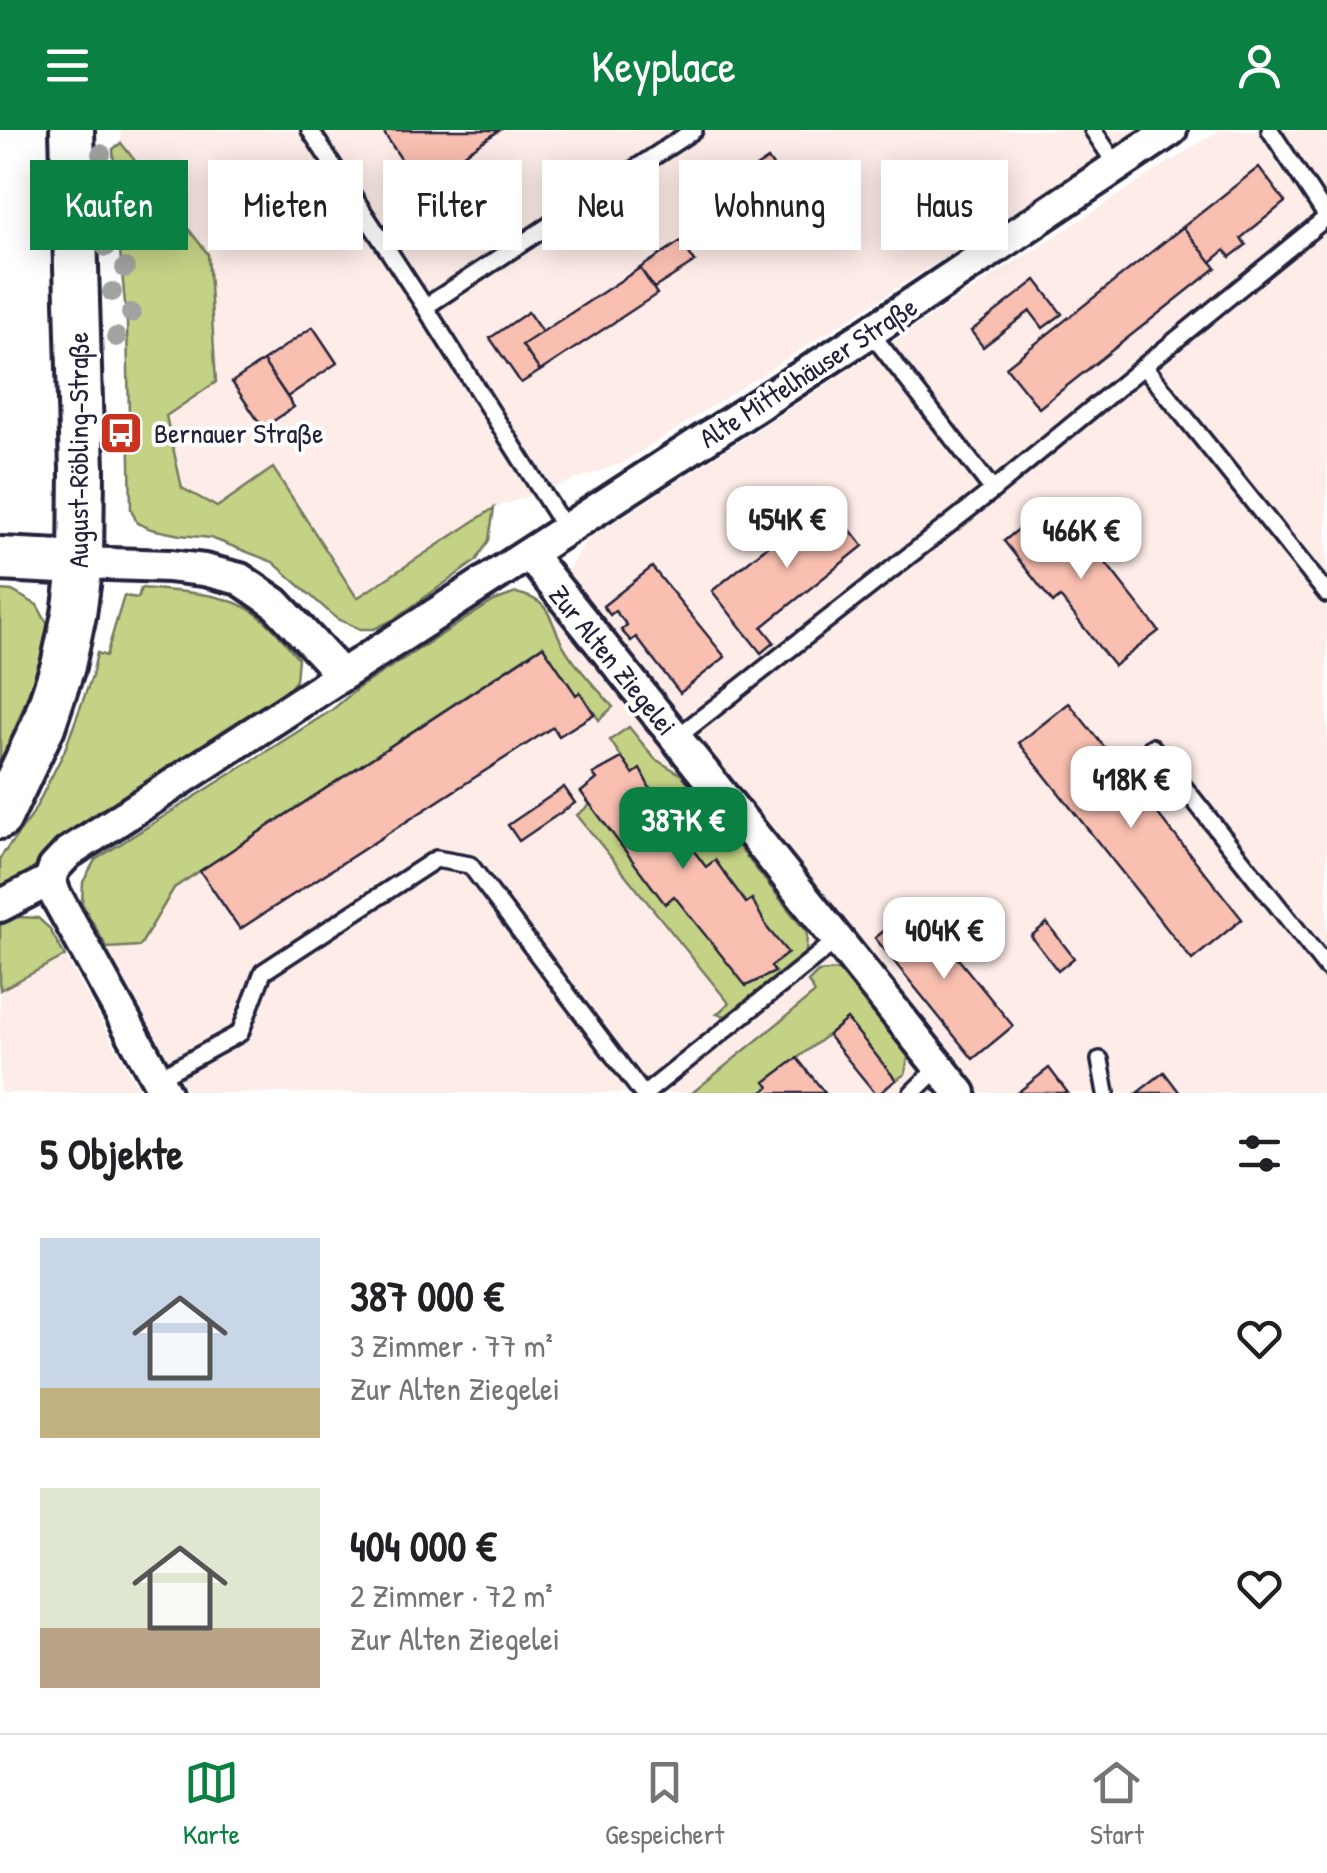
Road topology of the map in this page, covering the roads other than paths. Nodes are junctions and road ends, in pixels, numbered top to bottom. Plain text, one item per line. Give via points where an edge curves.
1 (72, 130) edge
2 (310, 130) edge
3 (694, 130) edge
4 (1093, 130) edge
5 (1171, 130) edge
6 (1270, 130) edge
7 (1118, 166) junction
8 (1327, 217) edge
9 (425, 308) junction
10 (870, 332) junction
11 (1144, 366) junction
12 (993, 490) junction
13 (566, 530) junction
14 (529, 554) junction
15 (0, 559) edge
16 (80, 563) junction
17 (1327, 594) edge
18 (342, 676) junction
19 (676, 738) junction
20 (1152, 747) dead end
21 (0, 816) edge
22 (50, 880) junction
23 (0, 906) edge
24 (838, 940) junction
25 (1327, 968) edge
26 (1100, 1060) dead end
27 (939, 1067) junction
28 (160, 1086) edge
29 (644, 1093) edge
30 (912, 1093) edge
31 (960, 1093) edge
32 (1106, 1093) edge

1 - 16 street, August-Röbling-Straße
2 - 9 lane
3 - 9 lane
4 - 7 lane
5 - 7 street, Alte Mittelhäuser Straße
6 - 8 lane
7 - 10 street, Alte Mittelhäuser Straße
8 - 11 lane
9 - 13 lane
10 - 12 lane
10 - 13 street, Alte Mittelhäuser Straße
11 - 12 lane
11 - 17 lane
12 - 19 lane
13 - 14 street, Alte Mittelhäuser Straße
14 - 18 street, Alte Mittelhäuser Straße
14 - 19 street, Zur Alten Ziegelei
15 - 16 street
16 - 18 street via 169,566 240,579 276,604
16 - 21 street, August-Röbling-Straße via 63,666
18 - 22 street, Alte Mittelhäuser Straße via 68,852
19 - 24 street, Zur Alten Ziegelei
20 - 25 lane
22 - 23 street, Alte Mittelhäuser Straße
22 - 28 street
24 - 27 street, Zur Alten Ziegelei
24 - 29 lane
26 - 32 lane
27 - 30 lane
27 - 31 street, Zur Alten Ziegelei
28 - 29 lane via 240,1032 262,972 436,859 470,864

